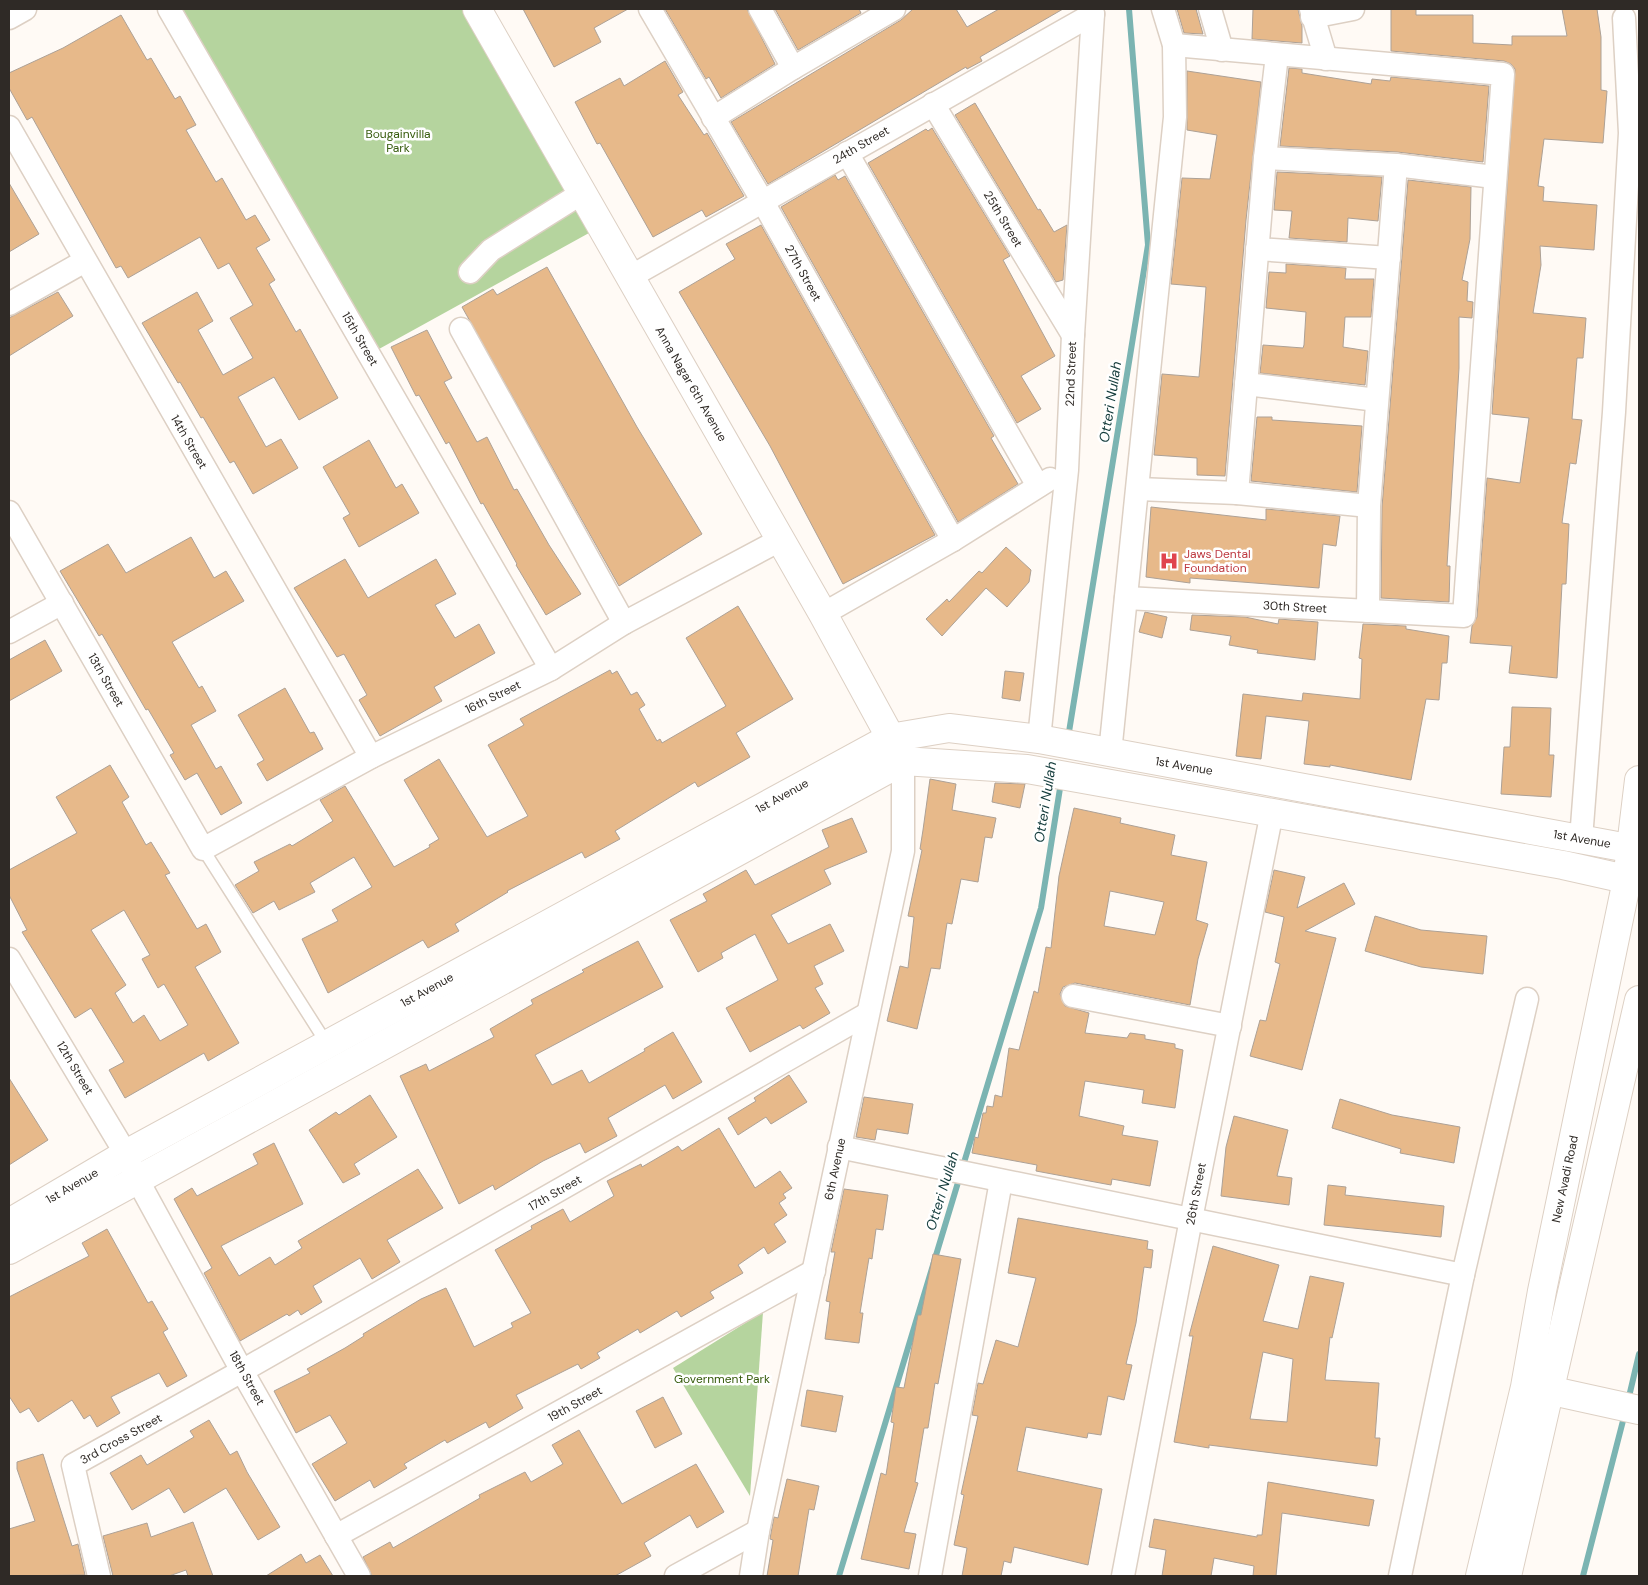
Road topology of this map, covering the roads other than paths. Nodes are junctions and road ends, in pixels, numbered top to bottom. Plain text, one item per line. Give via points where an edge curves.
1 (25, 9) edge
2 (169, 9) edge
3 (476, 9) edge
4 (650, 9) edge
5 (760, 9) edge
6 (1163, 9) edge
7 (1210, 9) edge
8 (1353, 9) edge
9 (1092, 11) edge
10 (882, 12) edge
11 (1311, 13) edge
12 (9, 18) edge
13 (1624, 18) dead end
14 (1174, 45) junction
15 (1222, 50) junction
16 (1277, 55) junction
17 (1326, 59) junction
18 (793, 68) junction
19 (933, 104) junction
20 (713, 118) junction
21 (9, 127) edge
22 (848, 153) junction
23 (1265, 158) junction
24 (1396, 165) junction
25 (1494, 177) junction
26 (582, 193) junction
27 (763, 202) junction
28 (1257, 249) junction
29 (1389, 258) junction
30 (85, 261) junction
31 (470, 272) dead end
32 (630, 277) junction
33 (9, 304) edge
34 (461, 329) dead end
35 (1073, 335) junction
36 (1246, 384) junction
37 (1377, 400) junction
38 (1067, 470) junction
39 (1038, 486) junction
40 (1138, 489) junction
41 (1237, 493) junction
42 (1369, 506) junction
43 (9, 512) edge
44 (780, 540) junction
45 (953, 540) junction
46 (1126, 598) junction
47 (62, 603) junction
48 (1368, 611) junction
49 (823, 614) junction
50 (624, 623) junction
51 (9, 632) edge
52 (552, 669) junction
53 (890, 738) junction
54 (1058, 743) junction
55 (1110, 753) junction
56 (371, 757) junction
57 (903, 761) junction
58 (1639, 780) edge
59 (1272, 812) junction
60 (1581, 839) junction
61 (203, 849) junction
62 (1635, 849) edge
63 (1633, 881) edge
64 (9, 960) edge
65 (1073, 996) dead end
66 (1527, 999) dead end
67 (1639, 1000) edge
68 (867, 1014) junction
69 (1230, 1026) junction
70 (327, 1045) junction
71 (839, 1147) junction
72 (126, 1154) junction
73 (138, 1179) junction
74 (1001, 1181) junction
75 (1191, 1219) junction
76 (9, 1223) edge
77 (9, 1250) edge
78 (814, 1271) junction
79 (1463, 1275) junction
80 (242, 1372) junction
81 (1548, 1390) junction
82 (1639, 1410) edge
83 (758, 1530) junction
84 (336, 1536) junction
85 (99, 1576) edge
86 (359, 1576) edge
87 (676, 1576) edge
88 (751, 1576) edge
89 (930, 1576) edge
90 (1123, 1576) edge
91 (1400, 1576) edge
92 (1480, 1576) edge
93 (1507, 1576) edge

1 - 12 street
2 - 52 street, 15th Street
3 - 26 street, Anna Nagar 6th Avenue
4 - 20 street, 27th Street
5 - 18 street
6 - 14 street
7 - 15 street
8 - 11 street
9 - 19 street, 24th Street
9 - 35 street, 22nd Street
10 - 18 street
11 - 17 street
13 - 60 street via 1630,143 1614,412
14 - 15 street
14 - 40 street via 1175,117
15 - 16 street
16 - 17 street
16 - 23 street
17 - 25 street via 1503,74
18 - 20 street
19 - 22 street, 24th Street
19 - 35 street, 25th Street
20 - 27 street, 27th Street
21 - 30 street, 14th Street
22 - 27 street, 24th Street
22 - 39 street
23 - 24 street
23 - 28 street
24 - 25 street
24 - 29 street
25 - 48 street, 30th Street via 1464,616
26 - 31 street via 491,250
26 - 32 street, Anna Nagar 6th Avenue
27 - 32 street, 24th Street
27 - 45 street, 27th Street
28 - 29 street
28 - 36 street
29 - 37 street
30 - 33 street
30 - 56 street, 14th Street
32 - 44 street, Anna Nagar 6th Avenue
34 - 50 street
35 - 38 street, 22nd Street
36 - 37 street
36 - 41 street
37 - 42 street
38 - 39 street
38 - 54 street, 22nd Street
39 - 45 street
40 - 41 street
40 - 46 street
41 - 42 street
42 - 48 street
43 - 47 street, 13th Street
44 - 49 street, Anna Nagar 6th Avenue
44 - 50 street, 16th Street
45 - 49 street
46 - 48 street, 30th Street
46 - 55 street
47 - 51 street
47 - 61 street, 13th Street
49 - 53 street, Anna Nagar 6th Avenue
50 - 52 street, 16th Street
52 - 56 street, 16th Street
53 - 54 street, 1st Avenue via 949,728
53 - 57 street, Anna Nagar 6th Avenue
53 - 70 street, 1st Avenue
54 - 55 street, 1st Avenue
55 - 60 street, 1st Avenue
56 - 61 street, 16th Street
57 - 59 street via 1027,769
57 - 68 street, 6th Avenue via 903,851
57 - 73 street, 1st Avenue
58 - 62 street, New Avadi Road
59 - 63 street via 1563,865
59 - 69 street, 26th Street
60 - 62 street, 1st Avenue
61 - 70 lane
62 - 63 street, New Avadi Road
63 - 92 street, New Avadi Road via 1542,1291 1525,1387
64 - 72 street, 12th Street
65 - 69 street
66 - 79 street
67 - 81 street
68 - 71 street, 6th Avenue
68 - 80 street, 17th Street
69 - 75 street, 26th Street
70 - 72 street, 1st Avenue
71 - 74 street
71 - 78 street, 6th Avenue
72 - 73 street, 12th Street
72 - 76 street, 1st Avenue
73 - 77 street, 1st Avenue
73 - 80 street, 18th Street
74 - 75 street
74 - 89 street
75 - 79 street
75 - 90 street, 26th Street
78 - 83 street, 6th Avenue
78 - 84 street, 19th Street
79 - 91 street
80 - 84 street, 18th Street
80 - 85 street, 3rd Cross Street via 73,1465
81 - 82 street
81 - 93 street
83 - 87 street
83 - 88 street, 6th Avenue
84 - 86 street, 18th Street

